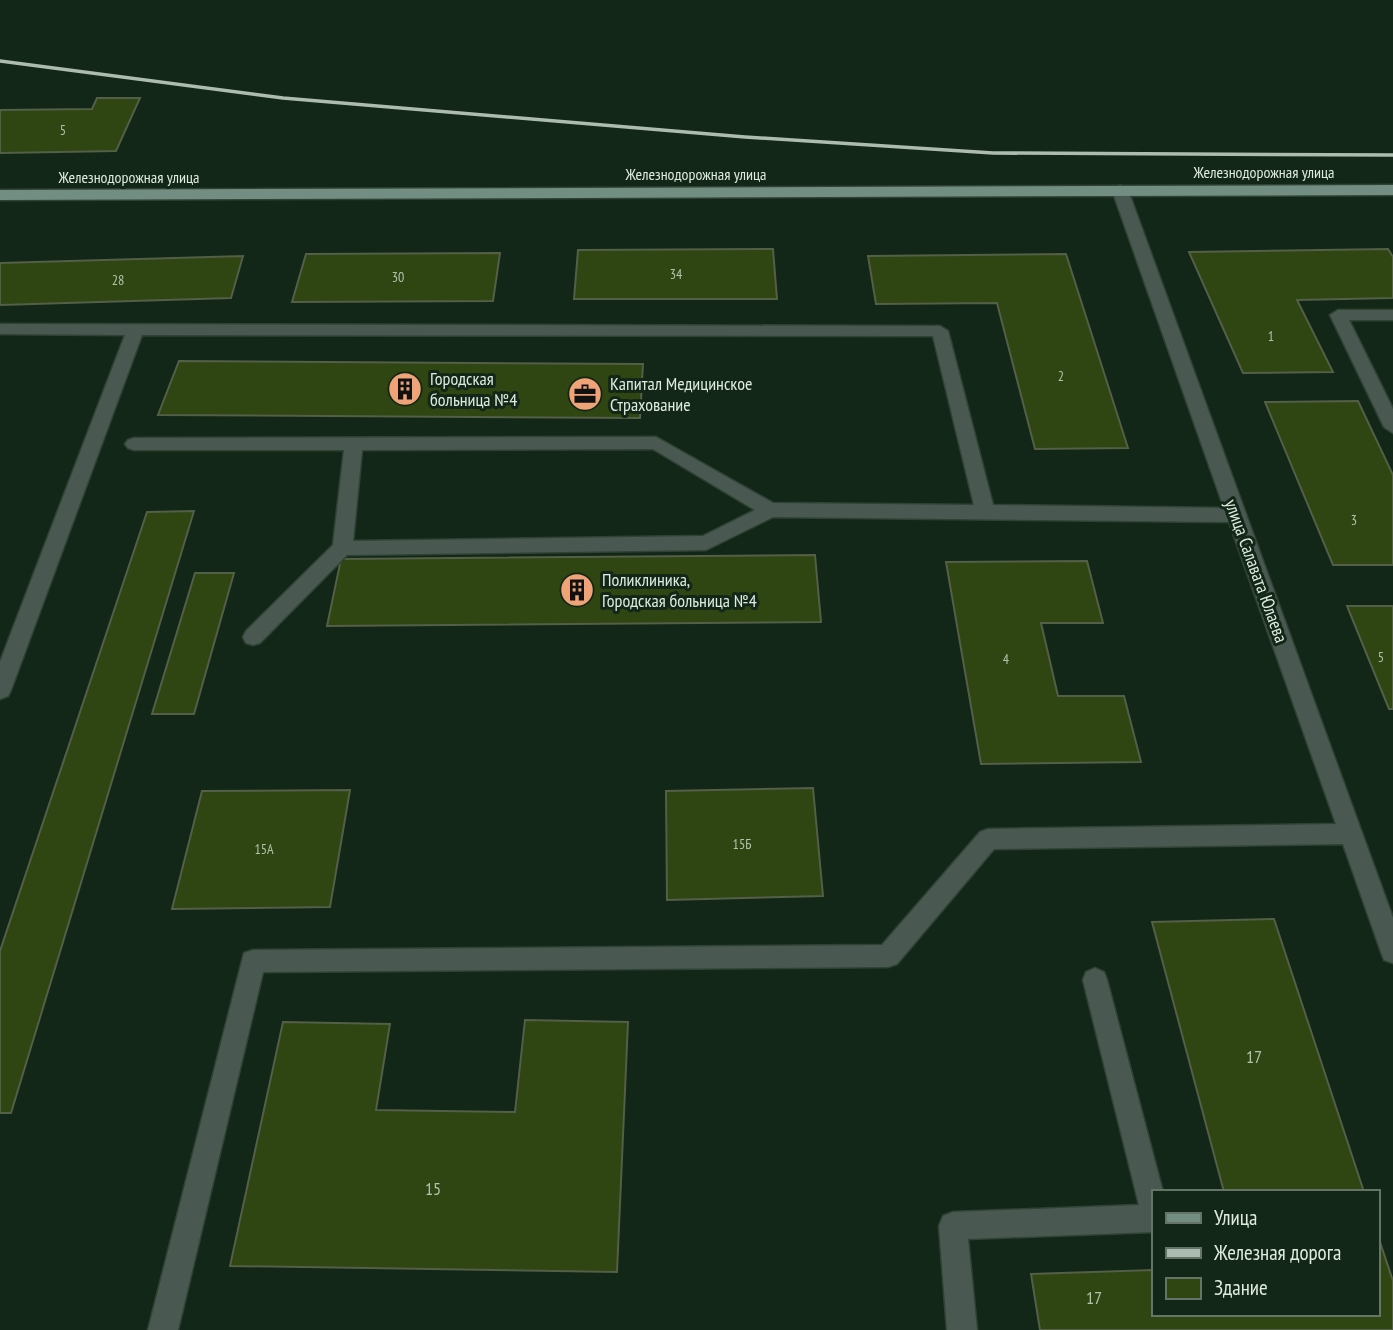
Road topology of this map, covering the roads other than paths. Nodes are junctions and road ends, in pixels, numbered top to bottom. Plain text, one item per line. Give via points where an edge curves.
1 (1121, 190) junction
2 (1391, 193) edge
3 (0, 195) edge
4 (1393, 315) edge
5 (0, 329) edge
6 (135, 330) junction
7 (1393, 427) edge
8 (354, 443) junction
9 (134, 444) dead end
10 (770, 510) junction
11 (985, 512) junction
12 (1237, 515) junction
13 (342, 548) junction
14 (253, 637) dead end
15 (0, 690) edge
16 (1350, 834) junction
17 (1393, 952) edge
18 (1095, 980) dead end
19 (1152, 1201) edge
20 (1152, 1217) edge
21 (163, 1330) edge
22 (962, 1330) edge

1 - 2 main road, Железнодорожная улица
1 - 3 main road, Железнодорожная улица
1 - 12 street, улица Салавата Юлаева
4 - 7 street via 1338,315
5 - 6 street
6 - 11 street via 940,331
6 - 15 street
8 - 9 street
8 - 10 street via 656,443
8 - 13 street
10 - 11 street
10 - 13 street via 706,543
11 - 12 street
12 - 16 street, улица Салавата Юлаева
13 - 14 street
16 - 17 street, улица Салавата Юлаева
16 - 21 street via 988,839 888,956 253,961
18 - 19 street
20 - 22 street via 953,1226

